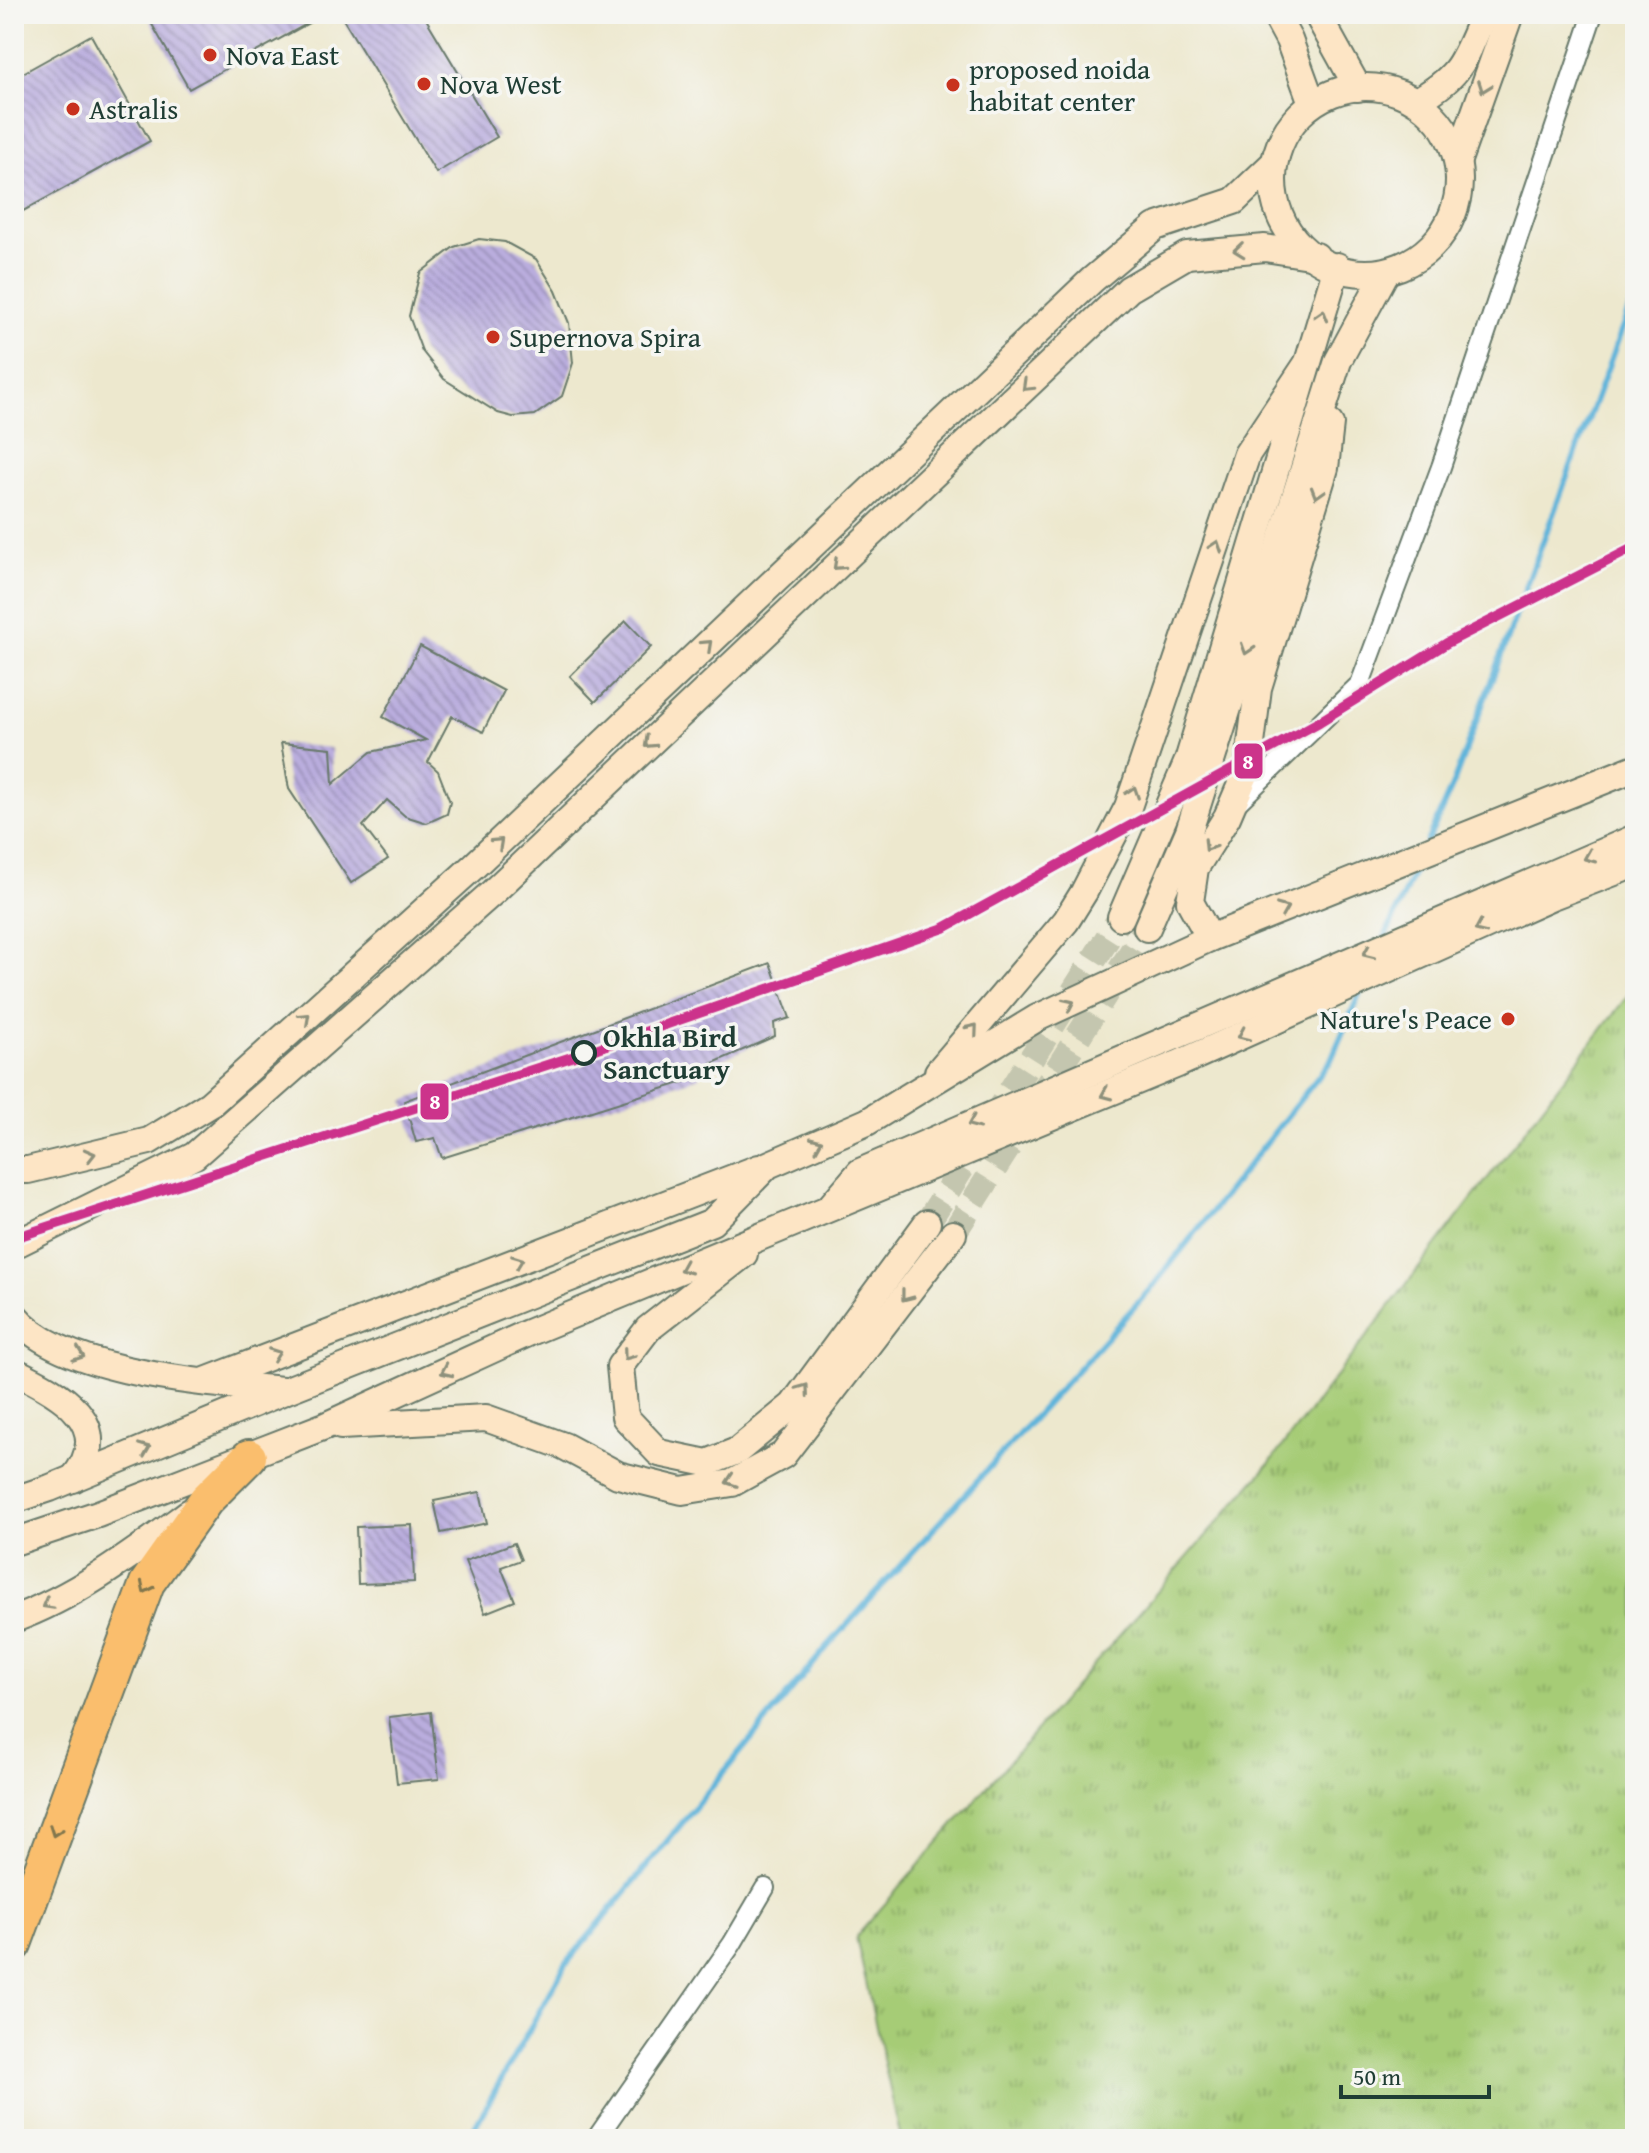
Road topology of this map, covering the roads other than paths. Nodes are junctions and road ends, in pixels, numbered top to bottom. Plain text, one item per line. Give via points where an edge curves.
1 (1275, 14) edge
2 (1317, 14) edge
3 (1484, 14) edge
4 (1510, 14) edge
5 (1593, 14) edge
6 (1358, 88) junction
7 (1417, 101) junction
8 (1312, 103) junction
9 (1458, 160) junction
10 (1273, 164) junction
11 (1326, 261) junction
12 (1386, 272) junction
13 (1338, 361) junction
14 (1307, 364) junction
15 (1635, 768) edge
16 (1231, 808) junction
17 (1635, 838) edge
18 (1635, 864) edge
19 (1547, 886) junction
20 (1121, 917) tunnel mouth
21 (1147, 928) tunnel mouth
22 (1210, 938) junction
23 (923, 1089) junction
24 (768, 1165) junction
25 (14, 1170) edge
26 (828, 1209) junction
27 (927, 1223) tunnel mouth
28 (772, 1232) junction
29 (953, 1234) tunnel mouth
30 (14, 1245) edge
31 (14, 1315) edge
32 (14, 1371) edge
33 (203, 1382) junction
34 (287, 1390) junction
35 (325, 1426) junction
36 (249, 1457) junction
37 (61, 1484) junction
38 (14, 1500) edge
39 (206, 1500) junction
40 (14, 1542) edge
41 (14, 1619) edge
42 (765, 1888) dead end
43 (14, 1944) edge
44 (596, 2139) edge

1 - 8 main road
2 - 6 main road
3 - 7 main road via 1460,69
4 -> 9 main road
5 - 16 street via 1441,467 1360,684
6 - 7 main road via 1383,88
6 - 8 main road
7 - 9 main road via 1443,127
8 - 10 main road via 1286,129
9 - 12 main road via 1459,197 1446,231 1420,258
10 - 11 main road via 1274,200 1289,234
25 -> 10 main road via 149,1141 210,1104 475,865 1092,280 1155,227 1234,201
11 - 12 main road
14 -> 11 main road
11 -> 30 main road via 1265,248 1187,255 1129,289 493,892 194,1156
12 - 13 main road
13 -> 16 main road via 1325,468 1258,688 1248,768
13 -> 21 main road via 1189,831
14 - 20 main road via 1188,761
23 -> 14 main road via 1066,921 1084,892 1128,807 1247,454
22 -> 15 main road
16 -> 22 main road via 1195,868 1190,902
17 -> 19 main road
18 - 19 main road
19 -> 26 main road via 1178,1064
19 -> 26 main road via 860,1172
23 -> 22 main road via 1037,1018
24 -> 23 main road via 867,1122
33 -> 24 main road
24 - 34 main road via 712,1222
26 - 28 main road
28 -> 27 main road via 648,1329 620,1366 625,1417 659,1453 707,1463 737,1451 793,1405
28 -> 35 main road via 528,1333
29 -> 35 main road via 783,1455 732,1483 682,1491 618,1475 564,1446 486,1418
31 -> 33 main road via 41,1339 74,1354
32 - 37 main road via 56,1393 86,1424 91,1439 82,1468
33 - 34 main road
37 -> 34 main road
35 - 36 main road
36 - 39 highway
36 - 40 main road
37 - 38 main road
39 -> 41 main road via 116,1566
39 -> 43 highway via 147,1583
42 - 44 street

